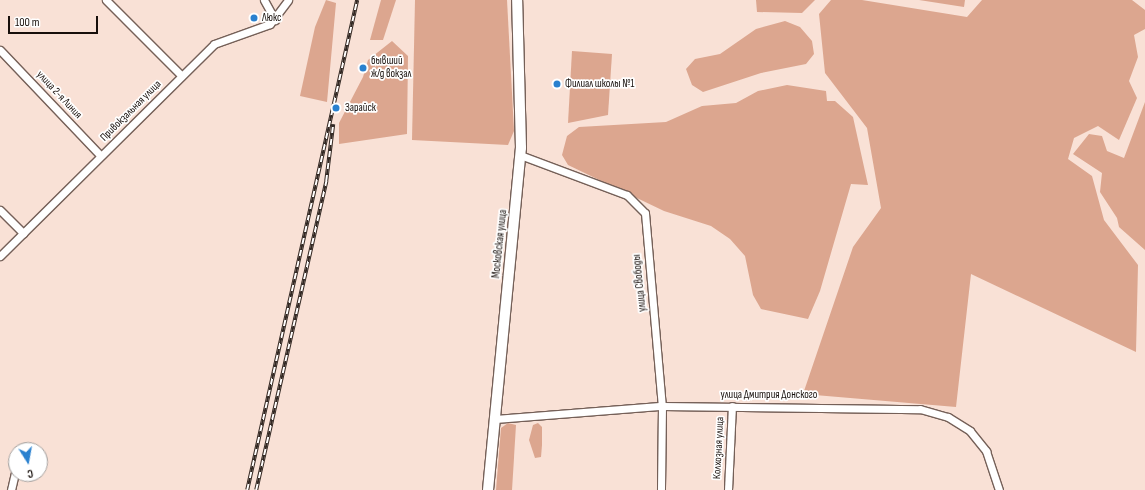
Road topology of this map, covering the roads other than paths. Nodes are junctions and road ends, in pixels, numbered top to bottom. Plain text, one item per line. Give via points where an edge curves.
1 (106, 0) edge
2 (264, 0) edge
3 (288, 0) edge
4 (517, 0) edge
5 (275, 20) junction
6 (0, 50) edge
7 (182, 76) junction
8 (520, 155) junction
9 (101, 156) junction
10 (0, 210) edge
11 (23, 232) junction
12 (0, 256) edge
13 (662, 406) junction
14 (732, 406) junction
15 (495, 419) junction
16 (488, 490) edge
17 (661, 490) edge
18 (728, 490) edge
19 (999, 490) edge

1 - 7 street
2 - 5 street
3 - 5 street
4 - 8 main road, Московская улица
5 - 7 street, Привокзальная улица via 214,44
6 - 9 street, улица 2-я Линия
7 - 9 street, Привокзальная улица
8 - 13 street, улица Свободы via 627,195 640,205 644,213 656,322
8 - 15 main road, Московская улица
9 - 11 street, Привокзальная улица
10 - 11 street
11 - 12 street, Привокзальная улица
13 - 14 street, улица Дмитрия Донского
13 - 15 street, улица Дмитрия Донского
13 - 17 street, улица Свободы
14 - 18 street, Колхозная улица
14 - 19 street, улица Дмитрия Донского via 884,406 934,411 960,423 980,442 994,468
15 - 16 main road, Московская улица

